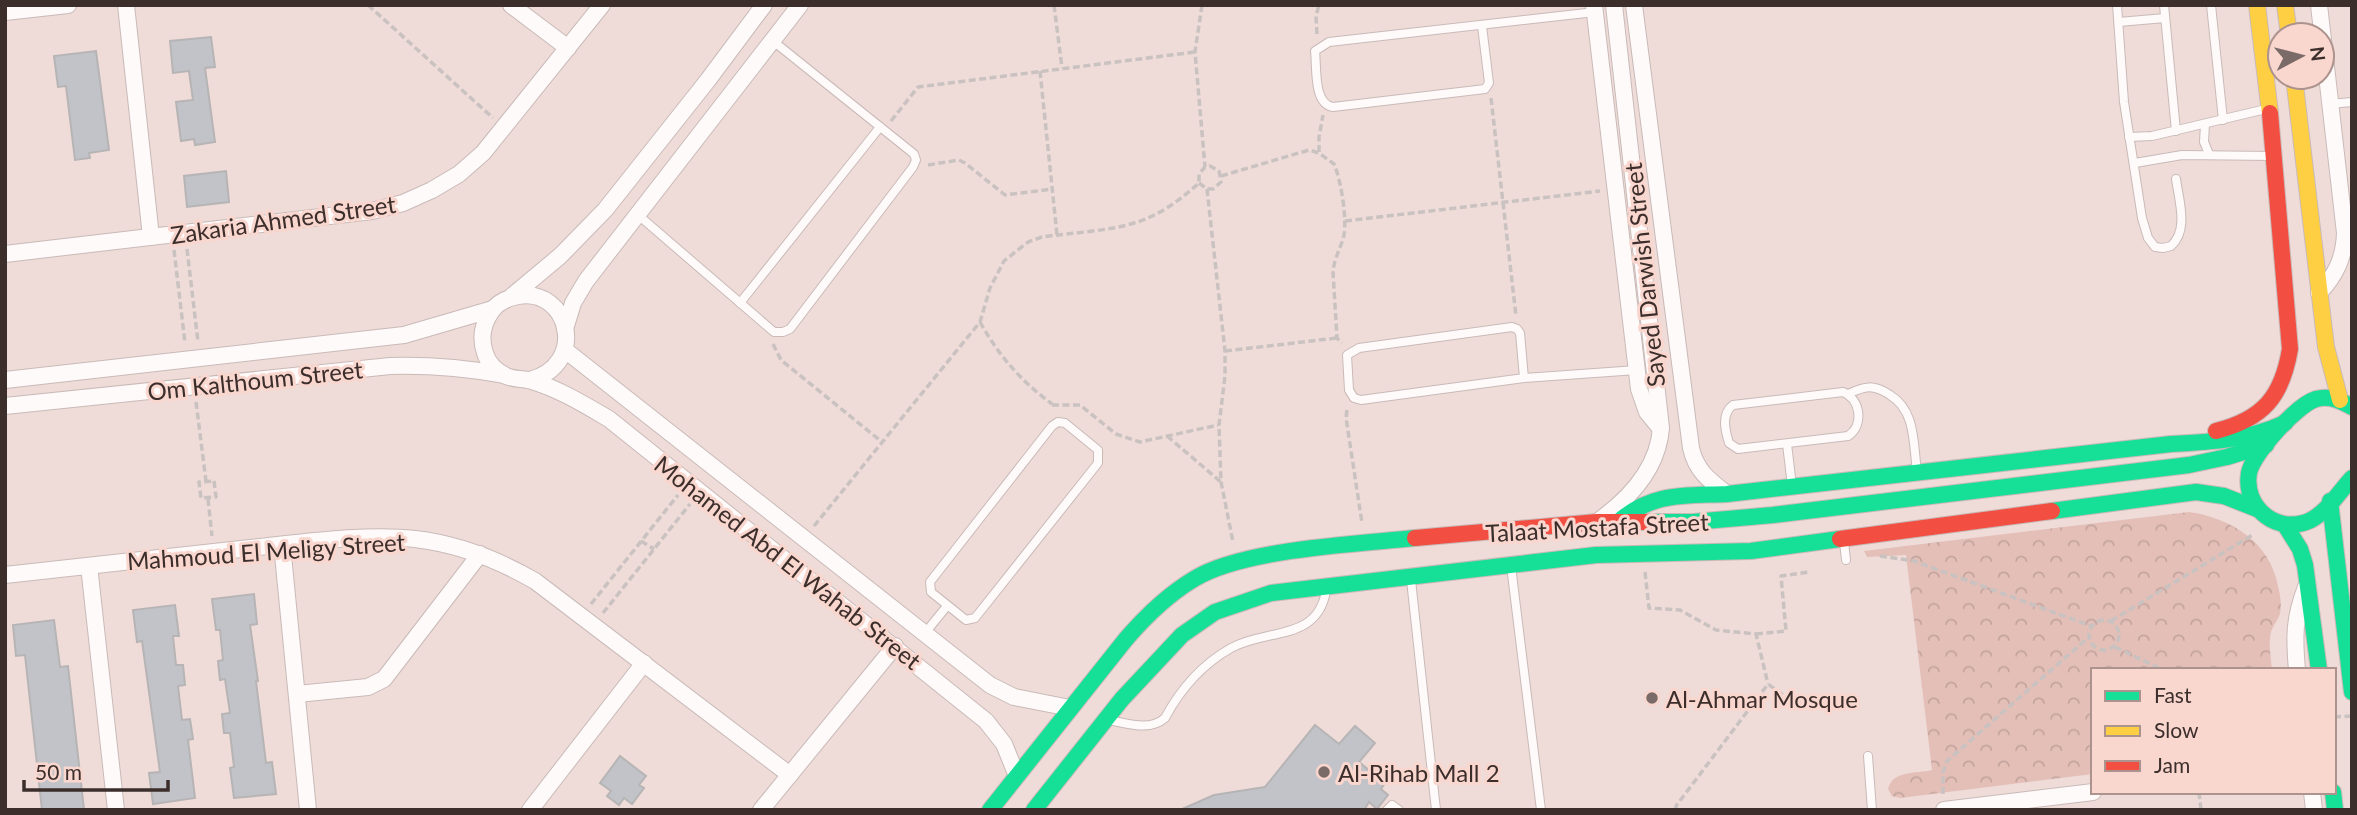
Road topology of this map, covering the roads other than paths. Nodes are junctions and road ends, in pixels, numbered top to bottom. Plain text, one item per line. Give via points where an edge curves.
1 (68, 5) edge
2 (126, 5) edge
3 (510, 5) edge
4 (602, 5) edge
5 (764, 5) edge
6 (800, 5) edge
7 (1614, 5) edge
8 (1634, 5) edge
9 (2117, 5) edge
10 (2164, 5) edge
11 (2211, 5) edge
12 (2257, 5) edge
13 (2319, 5) edge
14 (1595, 9) edge
15 (5, 12) edge
16 (2165, 18) junction
17 (2119, 22) junction
18 (1482, 26) junction
19 (773, 41) junction
20 (568, 48) junction
21 (2296, 91) edge
22 (2352, 102) edge
23 (2330, 104) junction
24 (2269, 108) junction
25 (2223, 120) junction
26 (2205, 124) junction
27 (882, 128) junction
28 (2176, 131) junction
29 (2129, 137) junction
30 (2209, 154) junction
31 (2275, 156) junction
32 (2135, 163) junction
33 (2176, 179) dead end
34 (637, 214) junction
35 (151, 237) junction
36 (5, 254) edge
37 (2319, 293) junction
38 (510, 298) junction
39 (740, 303) junction
40 (493, 309) junction
41 (565, 329) junction
42 (565, 350) junction
43 (1638, 370) junction
44 (505, 376) junction
45 (1524, 378) junction
46 (5, 380) edge
47 (530, 380) junction
48 (1848, 394) junction
49 (2346, 404) edge
50 (5, 406) edge
51 (2286, 423) junction
52 (1661, 428) junction
53 (1787, 444) junction
54 (2171, 444) junction
55 (2266, 445) junction
56 (1918, 474) junction
57 (2352, 478) edge
58 (1792, 487) junction
59 (1727, 494) junction
60 (2330, 501) junction
61 (2257, 509) junction
62 (1597, 522) junction
63 (1618, 522) junction
64 (2279, 524) junction
65 (1844, 540) junction
66 (282, 545) junction
67 (480, 554) junction
68 (1362, 558) junction
69 (1846, 560) dead end
70 (1511, 564) junction
71 (89, 565) junction
72 (5, 575) edge
73 (1410, 576) junction
74 (2308, 582) junction
75 (1326, 586) junction
76 (947, 606) junction
77 (925, 633) junction
78 (895, 646) junction
79 (644, 663) junction
80 (2297, 668) edge
81 (2319, 668) edge
82 (2352, 691) edge
83 (297, 694) junction
84 (1070, 708) junction
85 (1105, 719) junction
86 (1868, 757) dead end
87 (790, 775) junction
88 (1017, 776) junction
89 (2091, 792) edge
90 (116, 810) edge
91 (308, 810) edge
92 (530, 810) edge
93 (761, 810) edge
94 (990, 810) edge
95 (1034, 810) edge
96 (1387, 810) edge
97 (1399, 810) edge
98 (1436, 810) edge
99 (1541, 810) edge
100 (1872, 810) edge
101 (1944, 810) edge

1 - 15 street
2 - 35 street
3 - 20 street
4 - 20 street, Zakaria Ahmed Street
5 - 38 street via 605,210
6 - 19 street
7 - 52 street, Sayed Darwish Street
8 - 59 street, Sayed Darwish Street via 1691,448 1703,475
9 - 17 lane
10 - 16 lane
11 - 25 lane
12 - 24 street
13 - 23 street
14 - 18 lane
14 - 43 street
16 - 17 lane
16 - 28 lane
17 - 29 lane
18 - 18 lane via 1329,42 1315,51 1320,100 1333,107 1485,89 1489,83
19 - 27 lane
19 - 34 street
20 - 35 street, Zakaria Ahmed Street via 483,153 432,190 372,211
21 - 37 street
22 - 23 lane
23 - 37 street via 2345,246 2337,270
24 - 25 lane
24 - 31 street
25 - 26 lane
26 - 28 lane
26 - 30 lane
27 - 39 lane
27 - 39 lane via 914,154 913,167 790,329 774,332
28 - 29 lane
29 - 32 lane
30 - 31 lane
30 - 32 lane
31 - 54 street via 2290,349 2284,379 2269,404 2245,423
32 - 33 lane via 2142,218 2155,247 2171,246 2180,233
34 - 39 lane
34 - 41 street via 586,281
35 - 36 street, Zakaria Ahmed Street
37 - 49 street via 2329,362
38 - 40 street
38 - 41 street via 534,296 545,301 555,308
40 - 44 street via 482,332 482,345 494,368
40 - 46 street, Om Kalthoum Street via 404,335
41 - 42 street
42 - 47 street via 552,370
42 - 77 street, Mohamed Abd El Wahab Street
43 - 45 lane
43 - 52 street via 1642,401
44 - 47 street
44 - 50 street, Om Kalthoum Street via 467,368 390,366
45 - 45 lane via 1517,329 1352,350 1347,355 1349,390 1361,400
47 - 78 street, Mohamed Abd El Wahab Street via 609,419
48 - 53 lane via 1856,403 1858,424 1853,433
48 - 53 lane via 1739,404 1726,413 1733,447
48 - 56 lane via 1874,386 1903,405 1911,423
49 - 51 street via 2321,398 2303,404
51 - 54 street via 2236,441
51 - 55 street
52 - 62 street, Sayed Darwish Street via 1660,443 1641,479 1625,500
53 - 58 lane
54 - 56 street
55 - 61 street via 2249,471 2248,491
55 - 63 street, Talaat Mostafa Street via 2189,465 1786,514 1693,522
56 - 58 street
57 - 60 street
58 - 59 street
59 - 63 street via 1653,499
60 - 64 street via 2306,522
60 - 82 street
61 - 64 street, Talaat Mostafa Street
61 - 65 street, Talaat Mostafa Street via 2224,496 2196,492
62 - 63 street, Talaat Mostafa Street
62 - 68 street, Talaat Mostafa Street
64 - 74 street via 2300,549
65 - 69 lane
65 - 70 street, Talaat Mostafa Street via 1751,551 1643,552
66 - 67 street, Mahmoud El Meligy Street via 412,538
66 - 71 street, Mahmoud El Meligy Street
66 - 83 street
67 - 79 street, Mahmoud El Meligy Street via 535,581
67 - 83 street via 384,679 368,687
68 - 73 street, Talaat Mostafa Street
68 - 75 street, Talaat Mostafa Street
68 - 84 street, Talaat Mostafa Street via 1237,561 1195,578 1143,621
70 - 73 street, Talaat Mostafa Street
70 - 99 lane
71 - 72 street, Mahmoud El Meligy Street
71 - 90 street
73 - 98 lane
74 - 80 street via 2295,620
74 - 81 street
75 - 85 street, Talaat Mostafa Street via 1236,602 1195,624 1132,685
75 - 85 lane via 1324,603 1307,624 1254,639 1216,657 1186,684 1160,722 1148,726
76 - 76 lane via 966,620 975,618 1098,463 1098,450 1065,423 1052,426 930,582 931,592
76 - 77 lane
77 - 84 street, Mohamed Abd El Wahab Street via 990,685 1014,697
78 - 87 street
78 - 88 street, Mohamed Abd El Wahab Street via 986,721 1004,744
79 - 87 street, Mahmoud El Meligy Street
79 - 92 street
83 - 91 street
84 - 88 street, Talaat Mostafa Street
85 - 95 street, Talaat Mostafa Street
86 - 100 lane
87 - 93 street
88 - 94 street, Talaat Mostafa Street
89 - 101 street
96 - 97 lane via 1392,805

